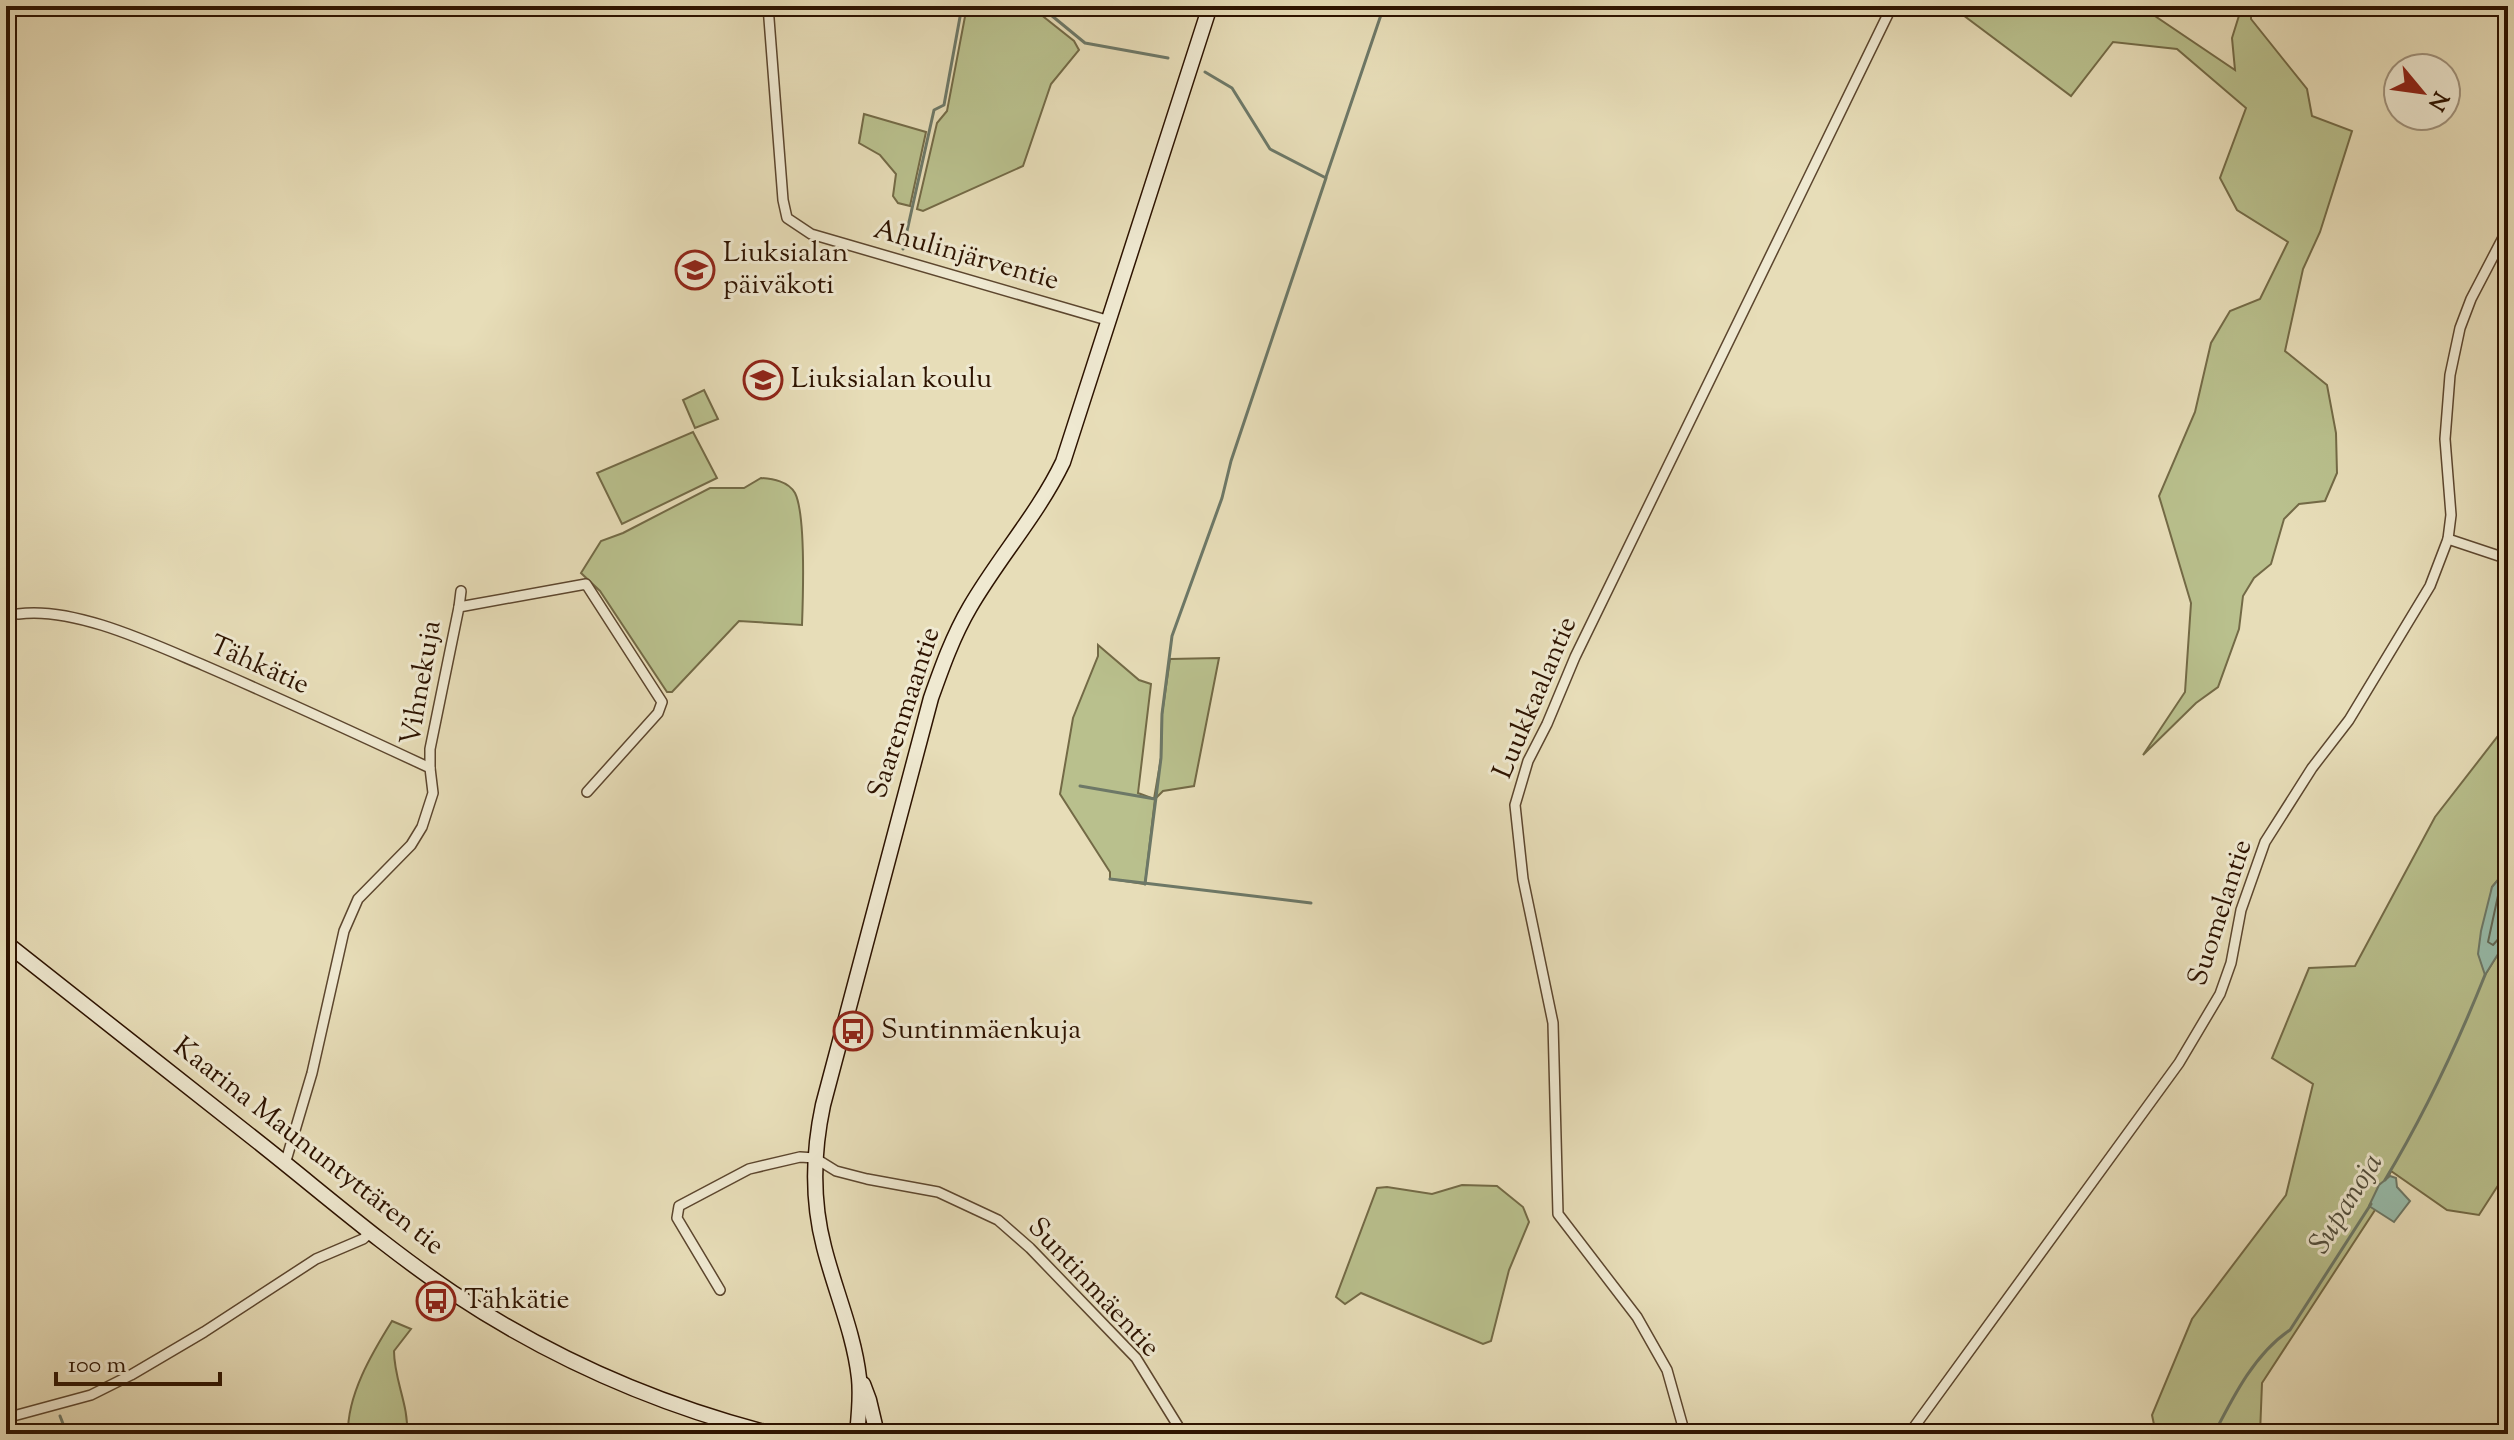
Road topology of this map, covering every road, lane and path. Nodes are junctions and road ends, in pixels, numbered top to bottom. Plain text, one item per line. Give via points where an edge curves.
1 (768, 6) edge
2 (1210, 6) edge
3 (1892, 6) edge
4 (2508, 228) edge
5 (1110, 321) junction
6 (2448, 539) junction
7 (2508, 559) edge
8 (461, 591) dead end
9 (459, 607) junction
10 (18, 614) dead end
11 (430, 768) junction
12 (587, 792) dead end
13 (6, 943) edge
14 (815, 1158) junction
15 (285, 1164) junction
16 (371, 1232) junction
17 (720, 1290) dead end
18 (859, 1377) junction
19 (6, 1418) edge
20 (772, 1434) edge
21 (857, 1434) edge
22 (877, 1434) edge
23 (1183, 1434) edge
24 (1685, 1434) edge
25 (1909, 1434) edge

1 - 5 street, Ahulinjärventie via 787,218 811,234
2 - 5 street, Saarenmaantie
3 - 24 street, Luukkaalantie via 1575,657 1528,761 1515,805 1523,879 1553,1023 1558,1214 1637,1317 1667,1370
4 - 6 street, Suomelantie via 2471,299 2450,375 2445,439
5 - 14 street, Saarenmaantie via 1063,462 970,607 931,698 823,1105
6 - 7 street
6 - 25 street, Suomelantie via 2430,586 2349,720 2265,842 2220,994 2179,1063
8 - 9 street, Vihnekuja
9 - 11 street, Vihnekuja
9 - 12 street, Vihnekuja via 586,584 662,702
10 - 11 street, Tähkätie via 39,611 78,619 168,650
11 - 15 street via 433,793 422,827 358,899 344,931
13 - 15 street, Kaarina Maununtyttären tie
14 - 17 street via 749,1169 679,1206 677,1218
14 - 18 street, Saarenmaantie via 823,1245
14 - 23 street, Suntinmäentie via 836,1171 938,1192 998,1220 1136,1358
15 - 16 street, Kaarina Maununtyttären tie
16 - 19 street via 316,1259 131,1375 91,1395
16 - 20 street, Kaarina Maununtyttären tie via 476,1308 561,1356 671,1405
18 - 21 street, Saarenmaantie
18 - 22 street, Saarenmaantie

